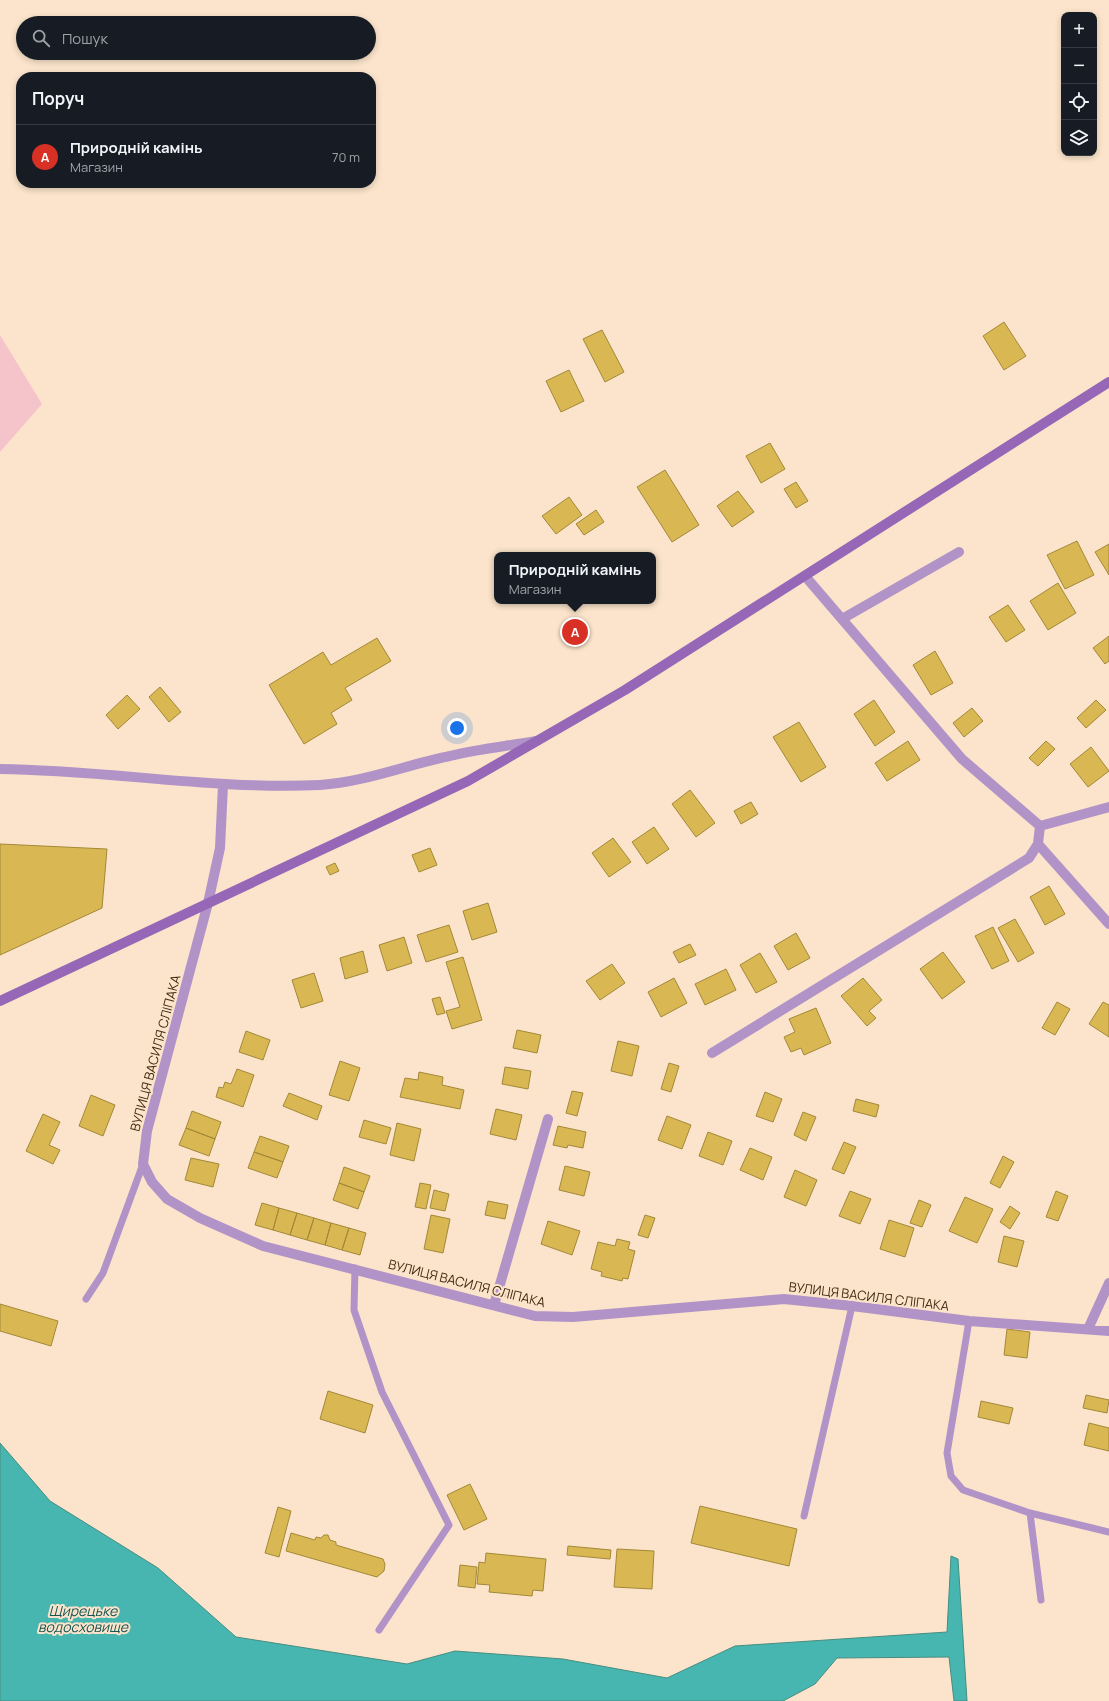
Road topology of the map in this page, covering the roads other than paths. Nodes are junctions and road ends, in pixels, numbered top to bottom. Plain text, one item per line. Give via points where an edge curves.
1 (1109, 382) edge
2 (959, 552) dead end
3 (805, 576) junction
4 (842, 619) junction
5 (538, 741) junction
6 (0, 769) edge
7 (223, 785) junction
8 (1108, 808) edge
9 (1040, 826) junction
10 (1038, 844) junction
11 (208, 903) junction
12 (1109, 924) edge
13 (0, 1001) edge
14 (712, 1053) dead end
15 (548, 1119) dead end
16 (143, 1164) junction
17 (355, 1268) junction
18 (1109, 1283) edge
19 (86, 1299) dead end
20 (494, 1305) junction
21 (852, 1306) junction
22 (969, 1321) junction
23 (1088, 1329) junction
24 (1109, 1331) edge
25 (1030, 1513) junction
26 (804, 1516) dead end
27 (1109, 1532) edge
28 (1041, 1600) dead end
29 (379, 1630) dead end

1 - 3 main road
2 - 4 street
3 - 4 street
3 - 5 main road via 625,690
4 - 9 street via 962,759
5 - 7 street via 449,756 381,775 321,785
5 - 11 main road via 468,781
6 - 7 street via 43,769
7 - 11 street, ВУЛИЦЯ ВАСИЛЯ СЛІПАКА via 220,848
8 - 9 street
9 - 10 street
10 - 12 street
10 - 14 street via 1028,858
11 - 13 main road
11 - 16 street, ВУЛИЦЯ ВАСИЛЯ СЛІПАКА via 147,1131
15 - 20 street
16 - 17 street, ВУЛИЦЯ ВАСИЛЯ СЛІПАКА via 152,1182 167,1199 200,1218 263,1246
16 - 19 lane via 103,1273
17 - 20 street, ВУЛИЦЯ ВАСИЛЯ СЛІПАКА
17 - 29 lane via 354,1310 382,1392 449,1525
18 - 23 street
20 - 21 street, ВУЛИЦЯ ВАСИЛЯ СЛІПАКА via 535,1316 573,1317 784,1299
21 - 22 street, ВУЛИЦЯ ВАСИЛЯ СЛІПАКА
21 - 26 lane
22 - 23 street, ВУЛИЦЯ ВАСИЛЯ СЛІПАКА
22 - 25 lane via 947,1453 951,1476 963,1490
23 - 24 street, ВУЛИЦЯ ВАСИЛЯ СЛІПАКА
25 - 27 lane
25 - 28 lane

